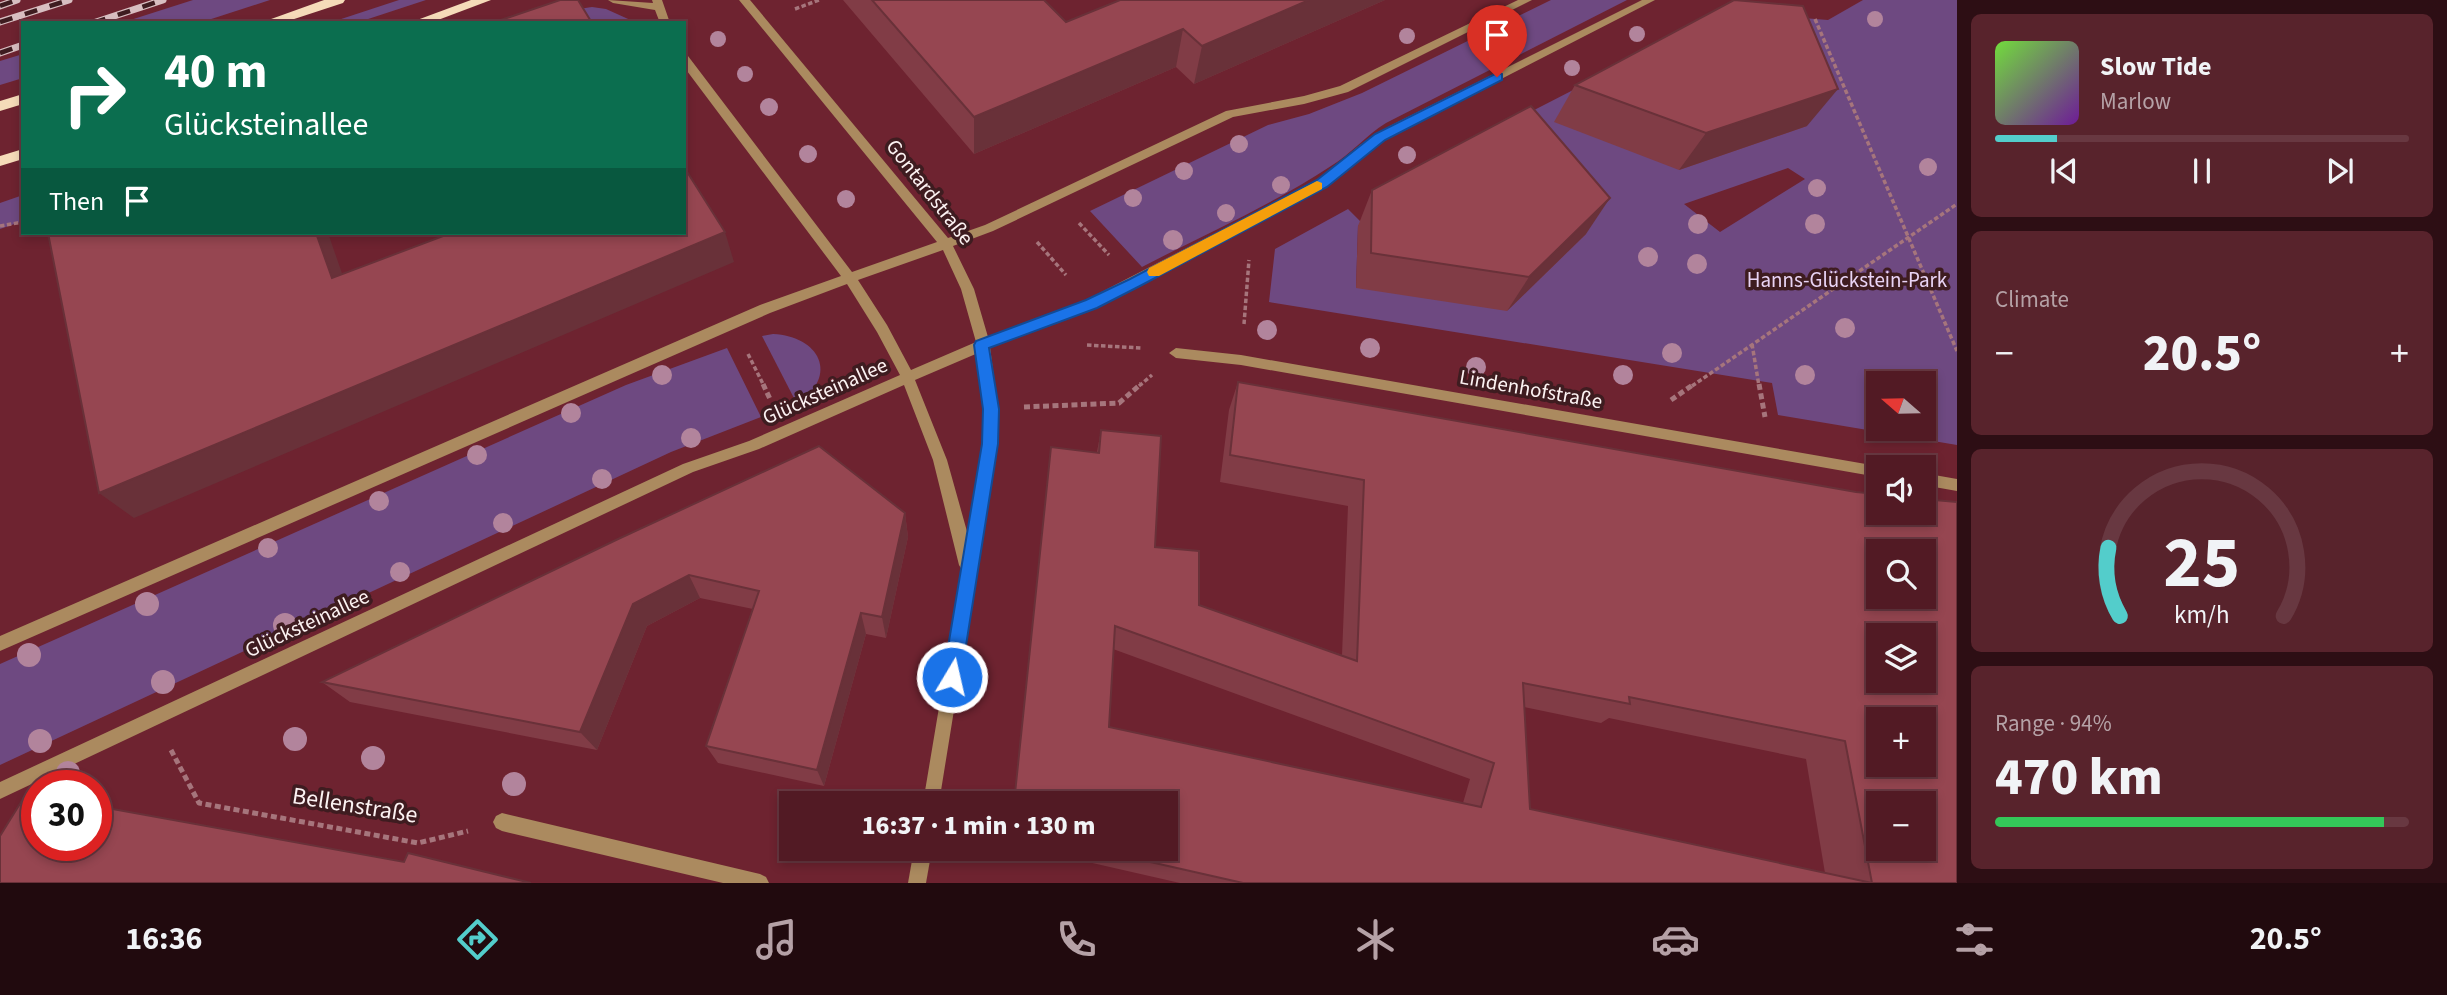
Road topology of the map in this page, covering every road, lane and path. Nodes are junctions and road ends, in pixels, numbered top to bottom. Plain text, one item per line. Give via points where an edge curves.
1 (338, 0) edge
2 (484, 0) edge
3 (612, 0) edge
4 (744, 0) edge
5 (1527, 0) edge
6 (1650, 0) edge
7 (657, 3) edge
8 (1815, 19) dead end
9 (273, 21) edge
10 (422, 21) edge
11 (664, 21) edge
12 (686, 62) edge
13 (21, 100) edge
14 (0, 106) edge
15 (21, 155) edge
16 (0, 161) edge
17 (1957, 204) edge
18 (1015, 216) junction
19 (1253, 220) junction
20 (21, 222) edge
21 (0, 226) edge
22 (1908, 237) junction
23 (946, 244) junction
24 (850, 278) junction
25 (1091, 304) junction
26 (732, 323) junction
27 (1752, 344) junction
28 (981, 345) junction
29 (1957, 351) edge
30 (1176, 353) joint
31 (1241, 360) junction
32 (906, 378) junction
33 (991, 409) junction
34 (1630, 428) junction
35 (787, 431) junction
36 (1772, 452) junction
37 (1866, 469) edge
38 (1936, 481) edge
39 (1957, 485) edge
40 (968, 576) junction
41 (0, 644) edge
42 (154, 718) junction
43 (0, 791) edge
44 (932, 791) edge
45 (502, 822) joint
46 (921, 861) edge
47 (760, 883) edge
48 (917, 883) edge

1 - 9 main road
2 - 10 main road
3 - 7 street
4 - 23 street, Gontardstraße
5 - 18 street via 1344,89 1230,114
6 - 19 street, Glücksteinallee via 1387,133 1328,179
7 - 11 street
8 - 22 path
12 - 24 street, Gontardstraße
13 - 14 main road
15 - 16 main road
17 - 22 path
18 - 23 street
18 - 25 path
19 - 25 street, Glücksteinallee
19 - 31 path
20 - 21 path
22 - 27 path
22 - 29 path
23 - 24 street
23 - 28 street, Gontardstraße via 969,292
24 - 26 street
24 - 32 street, Gontardstraße
25 - 28 street, Glücksteinallee
26 - 35 path
26 - 41 street
27 - 34 path
27 - 36 path
28 - 32 street, Glücksteinallee
28 - 33 street, Gontardstraße
30 - 31 street, Lindenhofstraße
30 - 33 path via 1119,403
31 - 34 street, Lindenhofstraße
32 - 35 street, Glücksteinallee
32 - 40 street, Gontardstraße via 947,480
33 - 40 street, Gontardstraße via 990,444
34 - 36 street, Lindenhofstraße
35 - 42 street, Glücksteinallee via 688,468
36 - 37 street, Lindenhofstraße
38 - 39 street
40 - 44 street, Gontardstraße
42 - 43 street, Glücksteinallee
42 - 45 path, Bellenstraße via 199,803 418,843
45 - 47 street
46 - 48 street

